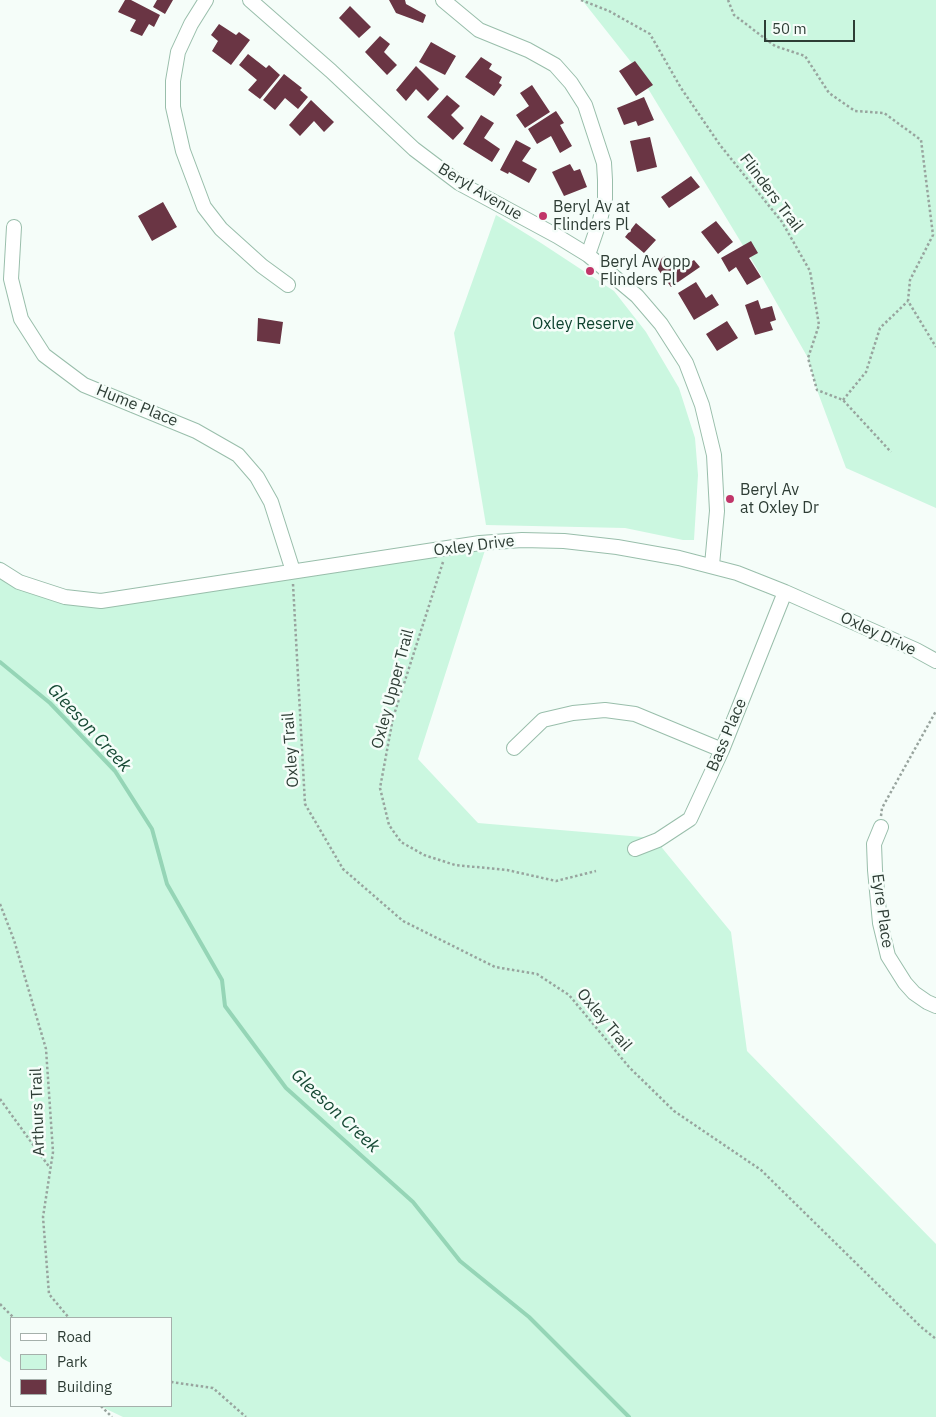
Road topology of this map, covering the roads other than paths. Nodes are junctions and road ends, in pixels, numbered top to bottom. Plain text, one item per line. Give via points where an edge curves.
1 (206, 0) edge
2 (250, 0) edge
3 (443, 0) edge
4 (14, 226) dead end
5 (588, 255) junction
6 (288, 285) dead end
7 (712, 565) junction
8 (0, 570) edge
9 (293, 571) junction
10 (785, 592) junction
11 (936, 661) edge
12 (514, 748) dead end
13 (722, 750) junction
14 (881, 827) road end
15 (635, 849) dead end
16 (936, 1006) edge

1 - 6 street via 178,52 173,81 173,107 183,151 204,207 262,266
2 - 5 street, Beryl Avenue via 430,162 459,183
3 - 5 street via 479,30 528,50 554,65 584,105 604,163 606,180 603,206
4 - 9 street, Hume Place via 11,279 21,319 44,355 84,384 196,431 238,455 271,502
5 - 7 street, Beryl Avenue via 637,296 661,324 686,363 702,405 714,455 718,496
7 - 9 street, Oxley Drive via 617,547 522,540
7 - 10 street, Oxley Drive
8 - 9 street, Oxley Drive via 19,582 65,597 101,601
10 - 11 street, Oxley Drive
10 - 13 street, Bass Place
12 - 13 street via 543,720 605,710 635,714
13 - 15 street, Bass Place via 690,819 658,840
14 - 16 street, Eyre Place via 874,844 875,870 880,923 888,956 914,993

